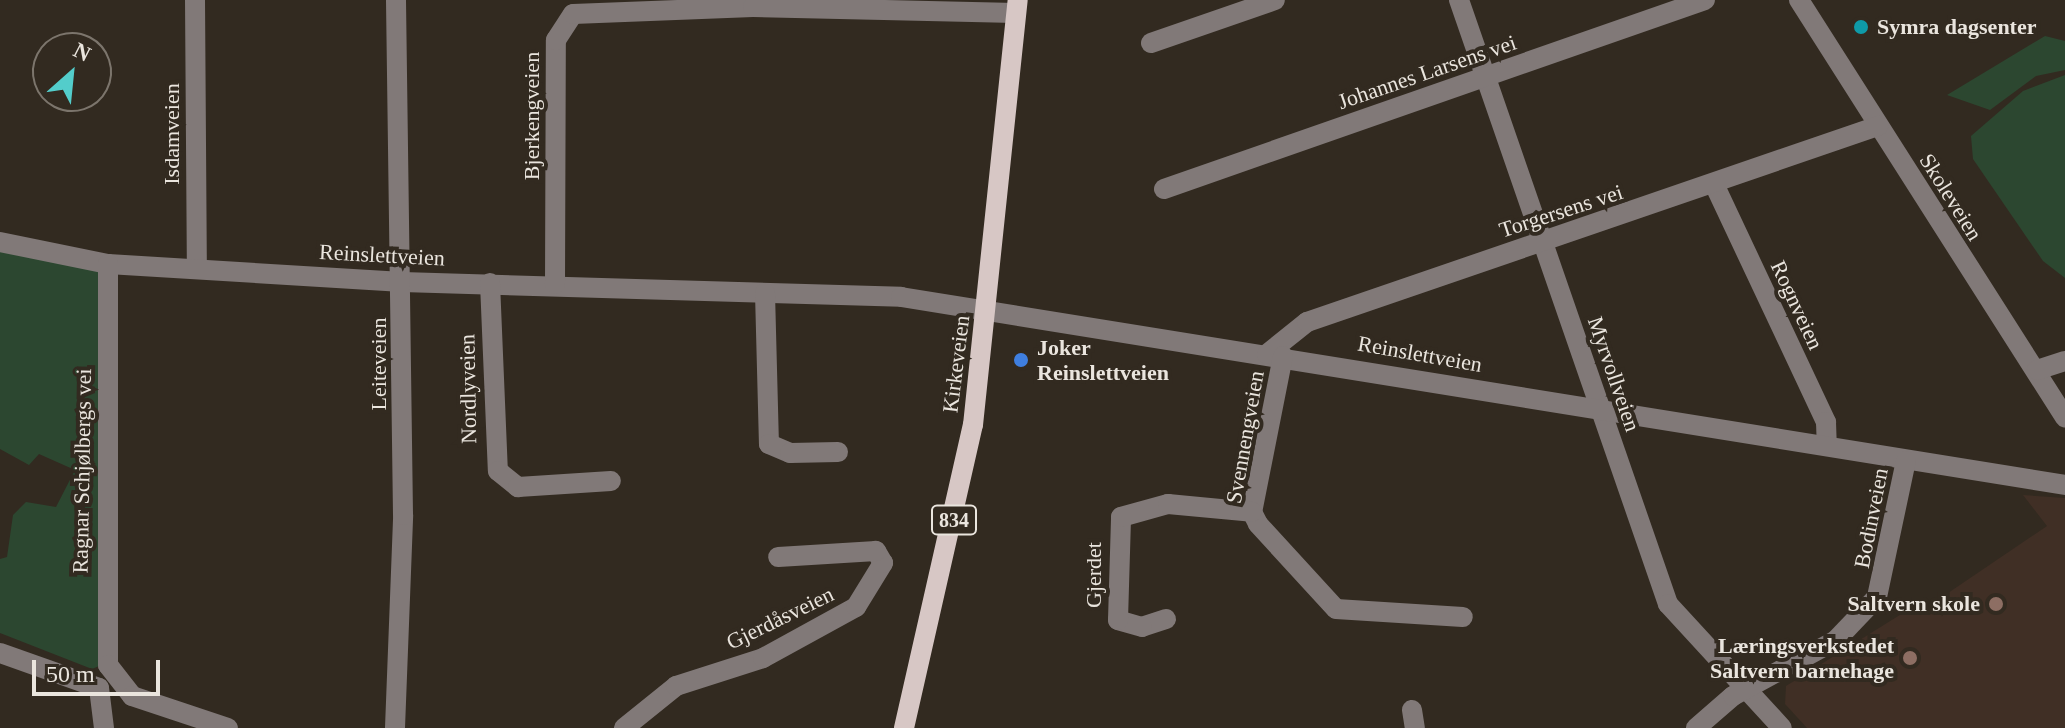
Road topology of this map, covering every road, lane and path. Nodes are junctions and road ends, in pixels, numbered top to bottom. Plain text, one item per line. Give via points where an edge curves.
1 (195, 0) edge
2 (396, 0) edge
3 (1275, 0) edge
4 (1459, 0) edge
5 (1705, 0) edge
6 (1799, 0) edge
7 (1017, 7) edge
8 (1151, 43) dead end
9 (1485, 77) junction
10 (1878, 126) junction
11 (1715, 186) junction
12 (1164, 189) dead end
13 (0, 242) edge
14 (1544, 242) junction
15 (108, 264) junction
16 (197, 269) junction
17 (402, 282) junction
18 (490, 283) junction
19 (555, 284) junction
20 (765, 293) junction
21 (987, 309) junction
22 (1275, 355) junction
23 (2065, 361) edge
24 (2037, 370) junction
25 (1600, 409) junction
26 (2065, 418) edge
27 (1827, 446) junction
28 (838, 452) dead end
29 (1906, 461) junction
30 (611, 481) dead end
31 (2065, 485) edge
32 (1252, 512) junction
33 (778, 557) dead end
34 (1463, 617) dead end
35 (1166, 619) dead end
36 (0, 653) edge
37 (106, 683) junction
38 (1744, 691) junction
39 (104, 728) edge
40 (228, 728) edge
41 (395, 728) edge
42 (624, 728) edge
43 (904, 728) edge
44 (1696, 728) edge
45 (1782, 728) edge

1 - 16 street, Isdamveien
2 - 17 street, Leiteveien
3 - 8 street
4 - 9 street, Myrvollveien
5 - 9 street, Johannes Larsens vei
6 - 10 street, Skoleveien
7 - 19 street, Bjerkengveien via 753,7 573,14 556,40
7 - 21 main road, Kirkeveien / 834
9 - 12 street, Johannes Larsens vei
9 - 14 street, Myrvollveien
10 - 11 street, Torgersens vei
10 - 24 street, Skoleveien
11 - 14 street, Torgersens vei
11 - 27 street, Rognveien via 1826,422
13 - 15 street, Reinslettveien
14 - 22 street, Torgersens vei via 1307,322
14 - 25 street, Myrvollveien
15 - 16 street, Reinslettveien
15 - 37 street, Ragnar Schjølbergs vei
16 - 17 street, Reinslettveien
17 - 18 street, Reinslettveien
17 - 41 street, Leiteveien
18 - 19 street, Reinslettveien
18 - 30 street, Nordlyveien via 498,471 518,487
19 - 20 street, Reinslettveien
20 - 21 street, Reinslettveien via 874,295
20 - 28 street via 769,444 790,453
21 - 22 street, Reinslettveien
21 - 43 main road, Kirkeveien / 834 via 967,465
22 - 25 street, Reinslettveien
22 - 32 street, Svennengveien
23 - 24 street
24 - 26 street, Skoleveien
25 - 27 street, Reinslettveien
25 - 38 street, Myrvollveien via 1668,604
27 - 29 street, Reinslettveien
29 - 31 street, Reinslettveien
29 - 38 street, Bodinveien via 1877,597 1836,640
32 - 34 street, Svennengveien via 1336,609
32 - 35 street, Gjerdet via 1157,504 1121,517 1118,620 1124,627 1142,627
33 - 42 street, Gjerdåsveien via 876,551 883,563 856,607 763,658 676,686
36 - 37 street
37 - 39 street, Ragnar Schjølbergs vei
37 - 40 street
38 - 44 street, Bodinveien
38 - 45 street, Myrvollveien

